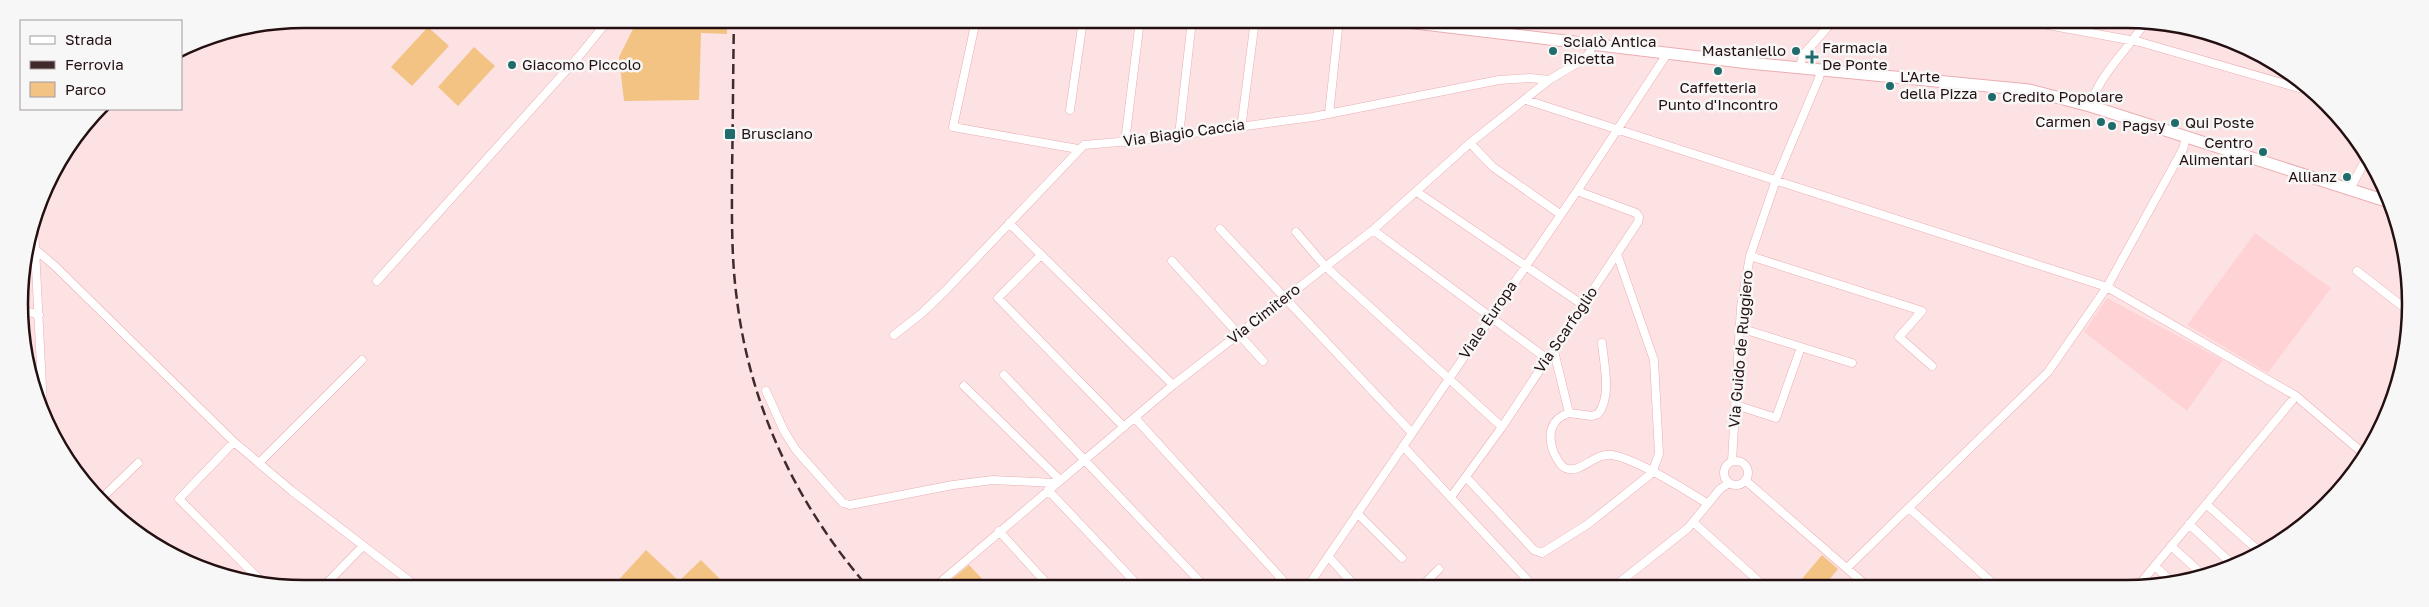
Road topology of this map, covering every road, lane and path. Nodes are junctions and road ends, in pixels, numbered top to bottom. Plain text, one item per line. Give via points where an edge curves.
1 (602, 27) edge
2 (974, 27) edge
3 (1082, 27) edge
4 (1139, 27) edge
5 (1191, 27) edge
6 (1253, 27) edge
7 (1338, 27) edge
8 (1446, 27) edge
9 (1828, 27) edge
10 (2058, 27) edge
11 (2142, 28) edge
12 (2134, 41) junction
13 (1591, 45) junction
14 (1667, 54) junction
15 (1800, 67) junction
16 (1820, 69) junction
17 (1549, 80) junction
18 (2297, 87) edge
19 (1526, 100) junction
20 (2090, 106) junction
21 (1070, 110) dead end
22 (1329, 114) junction
23 (1242, 121) dead end
24 (1616, 131) junction
25 (1179, 135) junction
26 (2186, 137) junction
27 (1125, 142) junction
28 (1470, 143) junction
29 (1078, 149) junction
30 (2364, 164) edge
31 (1776, 180) junction
32 (2350, 189) junction
33 (1577, 191) junction
34 (1417, 192) junction
35 (2380, 199) edge
36 (1560, 214) junction
37 (1008, 223) junction
38 (1220, 229) dead end
39 (1373, 230) junction
40 (1296, 232) dead end
41 (35, 240) edge
42 (36, 250) junction
43 (1617, 254) junction
44 (1041, 255) junction
45 (1750, 256) junction
46 (1172, 261) dead end
47 (1325, 266) junction
48 (1525, 266) junction
49 (2357, 271) dead end
50 (377, 281) dead end
51 (2107, 287) junction
52 (1284, 297) junction
53 (1583, 305) junction
54 (2402, 306) edge
55 (28, 312) edge
56 (39, 315) junction
57 (1490, 318) junction
58 (1740, 328) junction
59 (1239, 334) junction
60 (894, 335) dead end
61 (1602, 343) dead end
62 (1553, 347) junction
63 (1802, 347) junction
64 (1546, 358) junction
65 (362, 360) dead end
66 (1263, 361) dead end
67 (1852, 364) dead end
68 (1932, 366) dead end
69 (1004, 375) dead end
70 (1450, 377) junction
71 (1173, 385) junction
72 (964, 386) dead end
73 (766, 392) dead end
74 (42, 393) edge
75 (2296, 396) junction
76 (1736, 405) junction
77 (1569, 413) junction
78 (1135, 418) junction
79 (1124, 427) junction
80 (1502, 427) junction
81 (1412, 433) junction
82 (234, 442) junction
83 (1404, 446) junction
84 (2360, 450) edge
85 (1085, 460) junction
86 (1732, 461) junction
87 (138, 463) dead end
88 (259, 463) junction
89 (1652, 472) junction
90 (1466, 477) junction
91 (1745, 480) junction
92 (1058, 482) junction
93 (1729, 483) junction
94 (1048, 490) junction
95 (105, 495) edge
96 (1451, 496) junction
97 (1708, 504) junction
98 (2206, 504) junction
99 (1910, 509) junction
100 (1357, 513) junction
101 (1692, 522) junction
102 (2189, 524) junction
103 (999, 531) junction
104 (363, 546) junction
105 (2171, 546) junction
106 (2255, 548) edge
107 (1329, 558) junction
108 (1402, 558) dead end
109 (2227, 560) edge
110 (2155, 566) junction
111 (1439, 568) dead end
112 (1847, 568) junction
113 (2197, 570) edge
114 (255, 575) edge
115 (2166, 576) edge
116 (2144, 579) edge
117 (330, 580) edge
118 (408, 580) edge
119 (943, 580) edge
120 (1044, 580) edge
121 (1133, 580) edge
122 (1198, 580) edge
123 (1283, 580) edge
124 (1312, 580) edge
125 (1349, 580) edge
126 (1428, 580) edge
127 (1528, 580) edge
128 (1622, 580) edge
129 (1757, 580) edge
130 (1860, 580) edge
131 (1989, 580) edge

1 - 50 street
2 - 29 street via 953,127
3 - 21 street
4 - 27 street
5 - 25 street
6 - 23 street
7 - 22 street
8 - 13 street
9 - 15 street via 1803,55
10 - 12 street
11 - 12 street
12 - 18 street
12 - 20 street via 2106,73
13 - 14 street
13 - 17 street, Via Cimitero via 1590,53 1581,61
14 - 15 street
14 - 24 street, Viale Europa
15 - 16 street
16 - 20 street via 2029,90
16 - 31 street, Via Guido de Ruggiero
17 - 19 street, Via Cimitero
17 - 22 street, Via Biagio Caccia via 1530,78 1474,84
19 - 24 street
19 - 28 street, Via Cimitero
20 - 26 street
22 - 25 street, Via Biagio Caccia
24 - 31 street
24 - 33 street, Viale Europa
25 - 27 street, Via Biagio Caccia
26 - 32 street
26 - 51 street via 2183,150
27 - 29 street, Via Biagio Caccia via 1084,145
28 - 34 street, Via Cimitero
28 - 36 street via 1493,167
29 - 37 street
30 - 32 street
31 - 45 street, Via Guido de Ruggiero
31 - 51 street
32 - 35 street
33 - 36 street, Viale Europa
33 - 43 street, Via Scarfoglio via 1636,213 1639,217
34 - 39 street, Via Cimitero
34 - 48 street
36 - 48 street, Viale Europa
37 - 44 street
37 - 60 street via 922,314
38 - 52 street
39 - 47 street, Via Cimitero
39 - 57 street
40 - 47 street
41 - 42 street
42 - 56 street
42 - 82 street
43 - 53 street, Via Scarfoglio
43 - 89 street via 1654,360 1659,454
44 - 71 street
44 - 79 street via 998,298
45 - 58 street, Via Guido de Ruggiero
45 - 68 street via 1922,311 1899,337
46 - 59 street
47 - 52 street, Via Cimitero
47 - 70 street
48 - 53 street
48 - 57 street, Viale Europa
49 - 54 street
51 - 75 street
51 - 99 street via 2048,372
52 - 59 street, Via Cimitero
52 - 81 street
53 - 62 street, Via Scarfoglio
55 - 56 street
56 - 74 street
57 - 64 street
57 - 70 street, Viale Europa
58 - 63 street
58 - 76 street, Via Guido de Ruggiero
59 - 66 street
59 - 71 street, Via Cimitero
61 - 77 street via 1606,397 1602,409 1592,416
62 - 64 street, Via Scarfoglio
62 - 77 street
63 - 67 street
63 - 76 street via 1776,418
64 - 80 street, Via Scarfoglio
65 - 88 street
69 - 85 street
70 - 80 street
70 - 81 street, Viale Europa
71 - 78 street, Via Cimitero
72 - 92 street
73 - 92 street via 796,450 843,503 850,506 993,480
75 - 84 street
75 - 98 street
76 - 86 street, Via Guido de Ruggiero
77 - 89 street via 1555,422 1549,434 1560,464 1575,469 1596,458 1612,455
78 - 79 street, Via Cimitero
78 - 123 street
79 - 85 street, Via Cimitero
80 - 90 street, Via Scarfoglio
81 - 83 street, Viale Europa
82 - 88 street
82 - 114 street via 179,498
83 - 96 street
83 - 100 street, Viale Europa
85 - 92 street, Via Cimitero
85 - 122 street
86 - 91 street via 1746,466
86 - 93 street via 1724,469 1724,477
87 - 95 street
88 - 104 street
89 - 90 street via 1588,524 1542,553 1534,550
89 - 97 street
90 - 96 street, Via Scarfoglio
91 - 93 street via 1739,484
91 - 112 street
92 - 94 street, Via Cimitero
93 - 97 street
94 - 103 street, Via Cimitero
94 - 121 street
96 - 127 street
97 - 101 street
98 - 102 street
98 - 106 street
99 - 112 street
99 - 131 street
100 - 107 street, Viale Europa
100 - 108 street
101 - 128 street
101 - 129 street
102 - 105 street
102 - 109 street
103 - 119 street, Via Cimitero
103 - 120 street
104 - 117 street
104 - 118 street
105 - 110 street
105 - 113 street
107 - 124 street, Viale Europa
107 - 125 street
110 - 115 street
110 - 116 street
111 - 126 street
112 - 130 street

